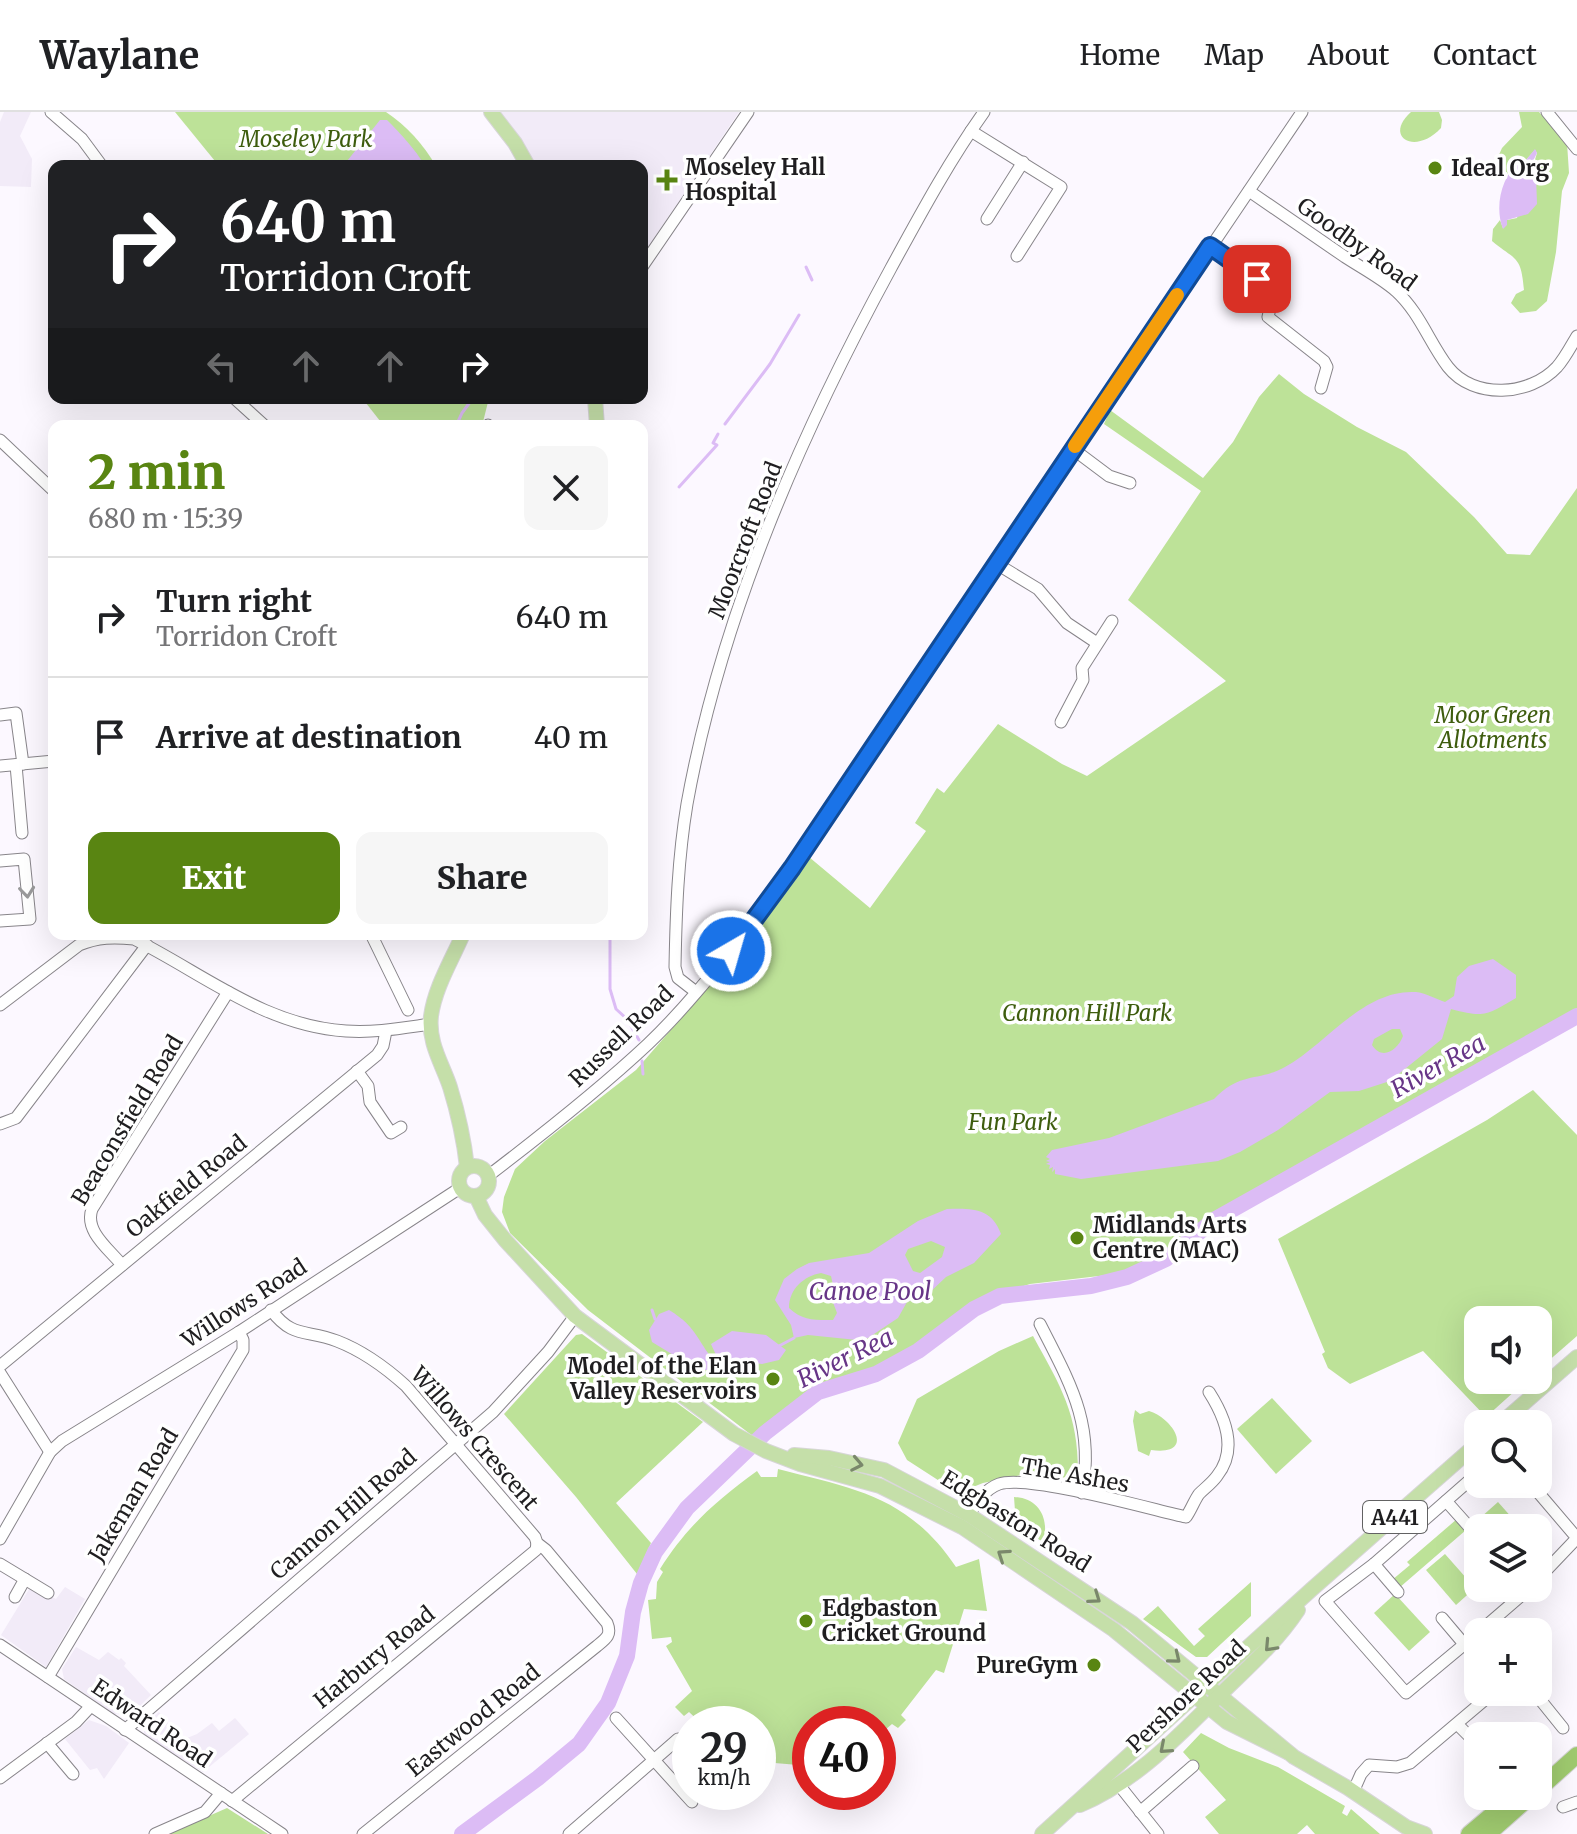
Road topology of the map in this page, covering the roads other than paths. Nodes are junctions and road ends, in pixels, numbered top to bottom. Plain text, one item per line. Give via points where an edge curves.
1 (51, 112) edge
2 (491, 112) edge
3 (748, 112) edge
4 (984, 112) edge
5 (1302, 112) edge
6 (1547, 112) edge
7 (971, 131) junction
8 (1577, 149) edge
9 (98, 160) edge
10 (525, 160) edge
11 (1023, 162) junction
12 (1249, 191) junction
13 (987, 219) dead end
14 (1210, 246) junction
15 (1017, 256) dead end
16 (648, 258) edge
17 (1577, 336) edge
18 (1321, 388) dead end
19 (241, 404) edge
20 (258, 420) edge
21 (0, 440) edge
22 (1073, 449) junction
23 (1130, 483) dead end
24 (48, 485) edge
25 (997, 564) junction
26 (1112, 621) dead end
27 (1097, 643) junction
28 (0, 715) edge
29 (1061, 722) dead end
30 (48, 762) edge
31 (19, 765) junction
32 (0, 766) edge
33 (22, 833) dead end
34 (0, 861) edge
35 (0, 921) edge
36 (92, 940) edge
37 (142, 940) edge
38 (374, 940) edge
39 (460, 940) edge
40 (228, 992) junction
41 (696, 992) junction
42 (0, 1005) edge
43 (408, 1010) dead end
44 (431, 1024) junction
45 (386, 1031) junction
46 (357, 1071) junction
47 (0, 1124) edge
48 (401, 1127) dead end
49 (467, 1167) junction
50 (488, 1176) junction
51 (460, 1188) junction
52 (476, 1196) junction
53 (122, 1265) junction
54 (271, 1310) junction
55 (575, 1316) junction
56 (1040, 1324) dead end
57 (239, 1332) junction
58 (1577, 1357) edge
59 (0, 1366) edge
60 (0, 1373) edge
61 (1209, 1392) dead end
62 (1516, 1410) edge
63 (454, 1446) junction
64 (50, 1452) junction
65 (770, 1452) junction
66 (1464, 1455) edge
67 (884, 1470) junction
68 (1464, 1485) edge
69 (880, 1486) junction
70 (1082, 1493) junction
71 (1543, 1498) edge
72 (1446, 1501) junction
73 (965, 1521) junction
74 (1464, 1521) edge
75 (1387, 1523) junction
76 (1577, 1538) edge
77 (0, 1539) edge
78 (1402, 1540) junction
79 (537, 1543) junction
80 (0, 1564) edge
81 (1374, 1564) junction
82 (1552, 1564) edge
83 (1047, 1565) junction
84 (25, 1579) junction
85 (1039, 1579) junction
86 (1312, 1589) junction
87 (1398, 1592) dead end
88 (48, 1593) dead end
89 (15, 1597) dead end
90 (1515, 1602) edge
91 (1442, 1618) dead end
92 (1495, 1618) edge
93 (608, 1637) joint
94 (1464, 1644) joint
95 (0, 1645) edge
96 (48, 1677) junction
97 (1202, 1690) junction
98 (1220, 1695) junction
99 (1479, 1706) edge
100 (1545, 1706) edge
101 (90, 1707) junction
102 (1209, 1707) junction
103 (616, 1718) dead end
104 (1458, 1725) junction
105 (1563, 1728) dead end
106 (125, 1730) junction
107 (1464, 1731) edge
108 (47, 1743) junction
109 (672, 1744) edge
110 (1577, 1748) edge
111 (1287, 1752) junction
112 (1577, 1755) edge
113 (654, 1761) junction
114 (1193, 1766) dead end
115 (1552, 1767) edge
116 (3, 1772) edge
117 (73, 1774) dead end
118 (1552, 1777) edge
119 (672, 1780) edge
120 (1119, 1785) junction
121 (1353, 1792) junction
122 (221, 1793) junction
123 (232, 1801) junction
124 (1577, 1802) edge
125 (1563, 1807) dead end
126 (1069, 1810) junction
127 (1497, 1810) edge
128 (1515, 1810) edge
129 (1140, 1812) junction
130 (1408, 1831) edge
131 (155, 1834) edge
132 (282, 1834) edge
133 (363, 1834) edge
134 (569, 1834) edge
135 (1042, 1834) edge
136 (1158, 1834) edge
137 (1425, 1834) edge
138 (1469, 1834) edge
139 (1488, 1834) edge

1 - 9 street
2 - 10 main road
3 - 16 street
4 - 7 street, Moorcroft Road
5 - 12 street, Russell Road
6 - 8 street
7 - 11 street
7 - 41 street, Moorcroft Road via 830,385 738,613 705,723 679,864 675,967 678,978
11 - 13 street
11 - 15 street via 1061,187
12 - 14 street, Russell Road
12 - 17 street, Goodby Road via 1395,291 1425,325 1447,366 1470,384 1500,390 1539,381 1558,366
14 - 18 street via 1280,295 1268,317 1324,361
14 - 22 street, Russell Road
19 - 20 street
21 - 24 street
22 - 23 street via 1109,476
22 - 25 street, Russell Road
25 - 27 street via 1038,589 1067,623
25 - 41 street, Russell Road via 764,909
26 - 27 street
27 - 29 street
28 - 31 street via 16,713
30 - 31 street
31 - 32 street
31 - 33 street via 26,816
34 -> 35 street via 24,859 30,919
36 - 42 street
37 - 40 street
37 - 47 street via 16,1118
38 - 43 street
39 - 44 main road
40 - 45 street via 297,1023
40 - 53 street, Beaconsfield Road via 92,1209 93,1231
41 - 50 street, Russell Road via 649,1043
44 - 45 street
44 - 49 main road
45 - 46 street, Oakfield Road via 377,1055
46 - 48 street via 391,1133
46 - 53 street, Oakfield Road
49 - 50 main road via 478,1166
49 - 51 main road via 460,1175
50 - 52 main road via 485,1191
51 - 52 main road
51 - 54 street, Willows Road
52 - 55 main road, Edgbaston Road via 505,1240
53 - 59 street, Oakfield Road
54 - 57 street, Willows Road
54 - 63 street, Willows Crescent via 288,1329 337,1341 381,1365 406,1386
55 - 63 street, Cannon Hill Road via 520,1384
55 - 65 main road, Edgbaston Road via 744,1440
56 - 70 street via 1077,1400 1086,1439
57 - 64 street, Willows Road
57 - 96 street, Jakeman Road via 243,1350
58 - 62 main road
60 - 64 street
61 - 70 street, The Ashes via 1223,1417 1228,1458 1186,1517
63 - 79 street, Willows Crescent
63 - 106 street, Cannon Hill Road
64 - 77 street
65 -> 67 main road, Edgbaston Road
65 - 69 main road, Edgbaston Road
66 - 75 main road, Pershore Road / A441
67 - 69 main road
67 - 73 main road, Edgbaston Road
68 - 72 street
69 - 73 main road, Edgbaston Road
70 - 73 street, The Ashes via 999,1484 980,1498
71 - 76 street
72 - 74 street
72 - 78 street
73 - 83 main road, Edgbaston Road
85 -> 73 main road, Edgbaston Road
75 - 78 street
75 - 86 main road, Pershore Road / A441
76 - 82 street
78 - 81 street
79 - 93 street, Willows Crescent via 607,1623
79 - 123 street, Harbury Road via 536,1550
80 - 84 street
81 - 87 street
81 - 94 street via 1325,1601 1406,1693
83 - 85 main road
83 -> 97 main road, Edgbaston Road via 1132,1623
84 - 88 street
84 - 89 street
85 - 97 main road, Edgbaston Road
86 - 97 main road, Pershore Road / A441
86 -> 98 main road, Pershore Road / A441 via 1271,1647
90 - 92 street
91 - 94 street
93 - 133 street, Eastwood Road
95 - 96 street, Edward Road
96 - 101 street, Edward Road
97 - 98 main road
97 - 102 main road
97 - 126 main road, Pershore Road / A441
98 - 102 main road, Pershore Road / A441
98 - 111 main road
99 - 104 street
100 - 105 street
101 - 106 street, Edward Road
101 - 108 street
102 - 111 main road
102 -> 120 main road, Pershore Road / A441
103 - 113 street
104 - 107 street
104 - 121 street via 1410,1763 1369,1765
106 - 122 street, Edward Road
108 - 116 street
108 - 117 street
109 - 113 street
110 - 115 highway
111 - 121 main road
112 - 118 highway
113 - 119 street
113 - 134 street
114 - 129 street
120 - 126 main road, Pershore Road / A441
120 - 129 street
121 - 130 main road
122 - 123 street, Edward Road
122 - 131 street via 205,1812
123 - 132 street, Edward Road
124 - 125 street
126 - 135 main road, Pershore Road / A441
127 - 138 highway
128 - 139 highway
129 - 136 street
130 - 137 main road

